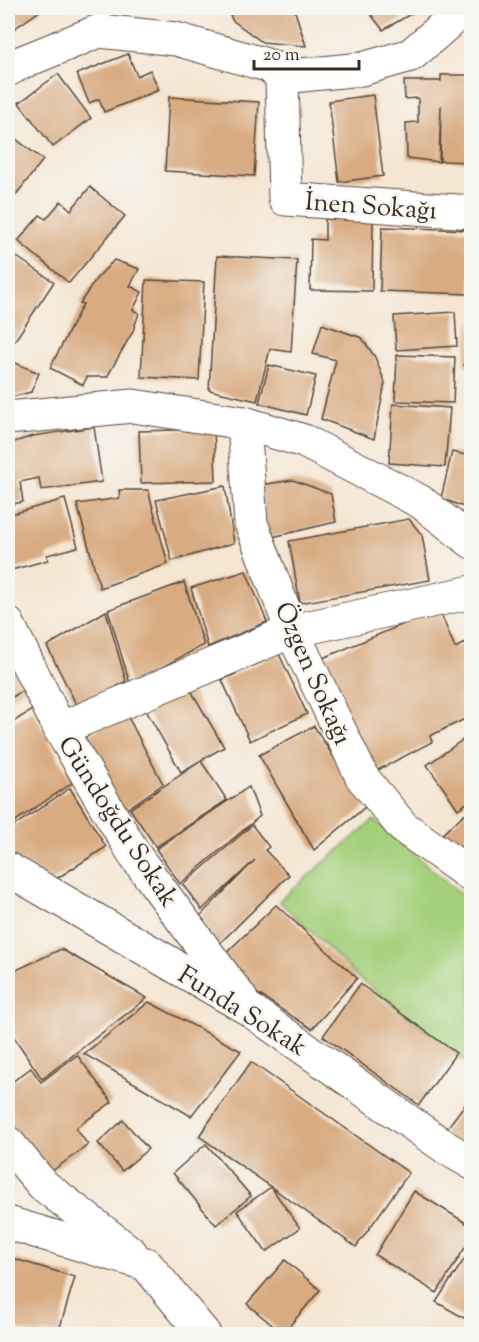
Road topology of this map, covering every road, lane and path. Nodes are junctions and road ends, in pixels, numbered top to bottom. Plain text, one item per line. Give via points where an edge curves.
1 (465, 8) edge
2 (8, 70) edge
3 (282, 77) junction
4 (471, 212) edge
5 (8, 418) edge
6 (244, 423) junction
7 (471, 543) edge
8 (471, 592) edge
9 (8, 624) edge
10 (292, 631) junction
11 (60, 729) junction
12 (8, 869) edge
13 (471, 876) edge
14 (247, 1008) junction
15 (8, 1143) edge
16 (471, 1163) edge
17 (8, 1223) edge
18 (146, 1264) junction
19 (204, 1335) edge

1 - 3 street via 411,55 362,69
2 - 3 street via 99,32 176,39 270,66
3 - 4 street, İnen Sokağı via 285,199
5 - 6 street via 133,406
6 - 7 street via 304,441 421,502
6 - 10 street, Özgen Sokağı via 251,523
8 - 10 street
9 - 11 street, Gündoğdu Sokak
10 - 11 street
10 - 13 street, Özgen Sokağı via 362,777 403,827
11 - 14 street, Gündoğdu Sokak via 136,857
12 - 14 street, Funda Sokak
14 - 16 street, Funda Sokak
15 - 18 street via 43,1185
17 - 18 street
18 - 19 street

